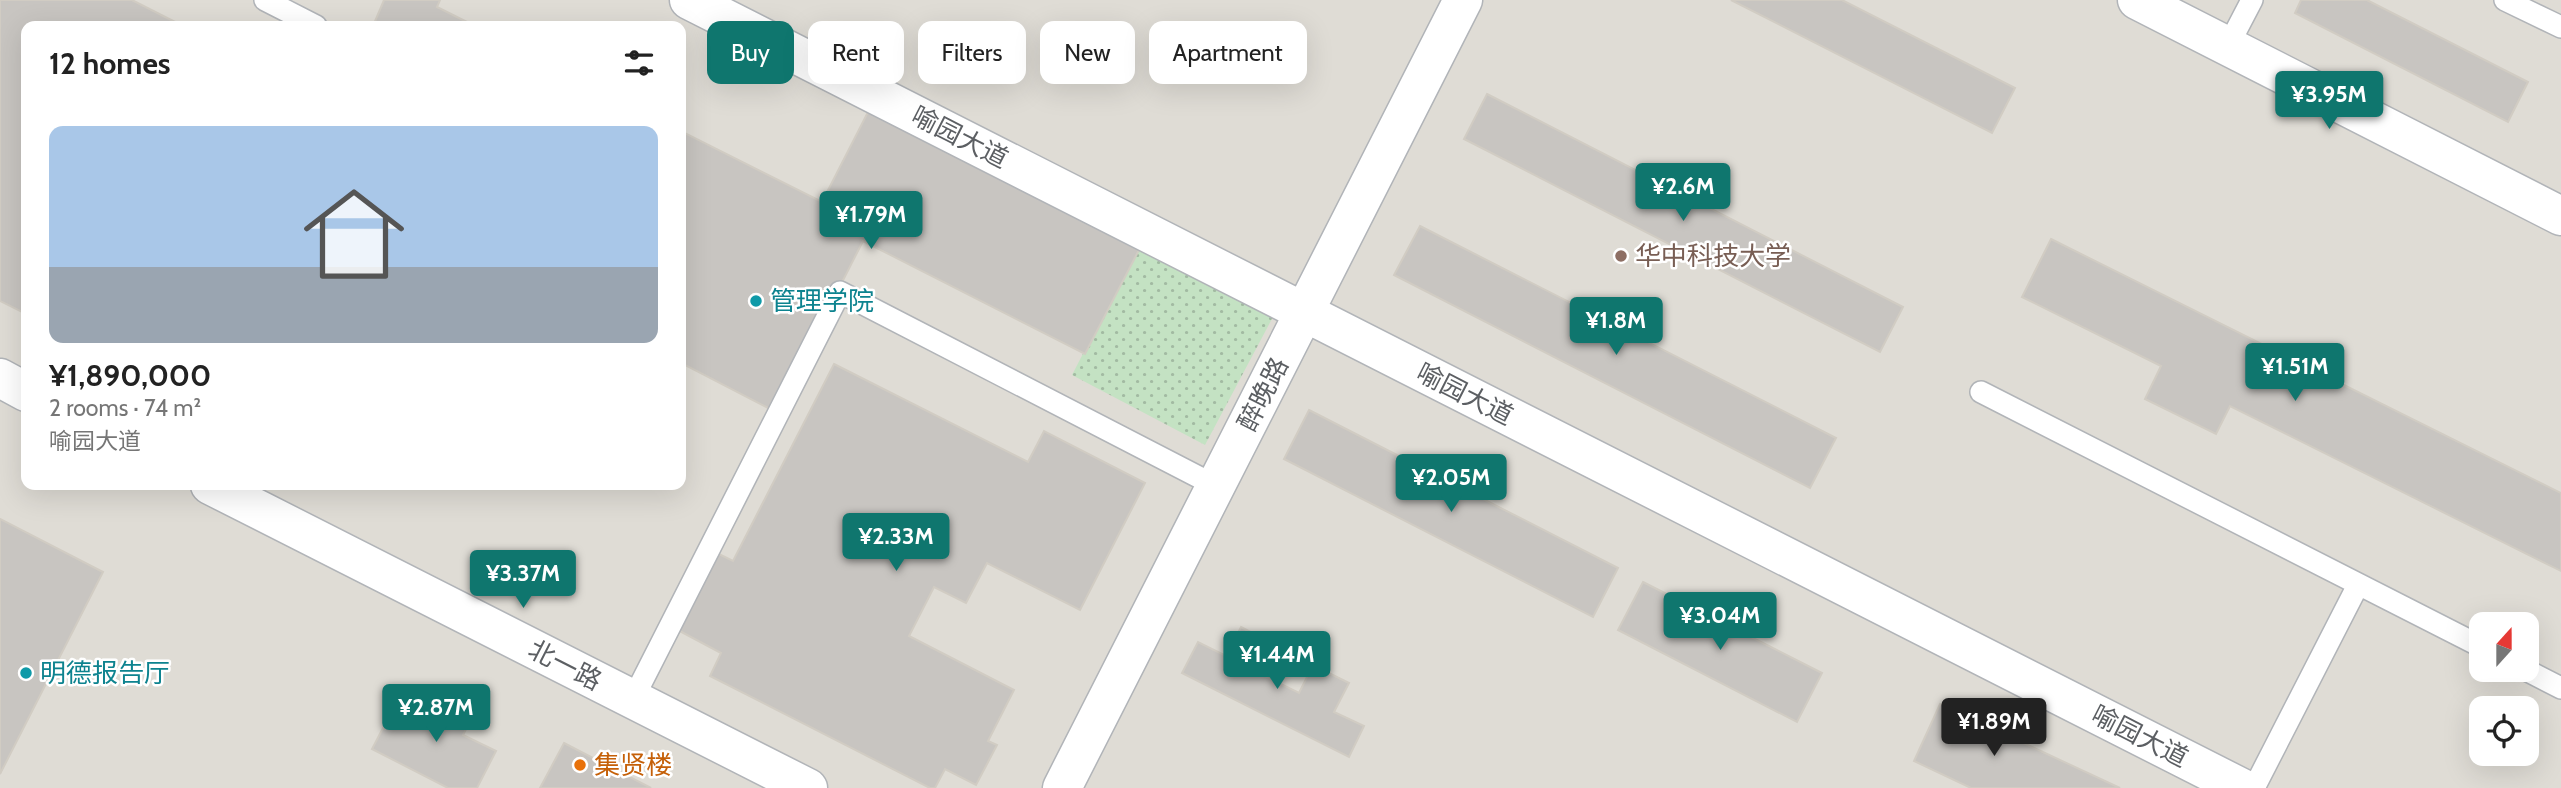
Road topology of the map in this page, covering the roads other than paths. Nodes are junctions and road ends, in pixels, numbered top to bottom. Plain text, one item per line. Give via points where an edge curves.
1 (265, 0) edge
2 (689, 0) edge
3 (1463, 0) edge
4 (2137, 0) edge
5 (2252, 0) edge
6 (2505, 0) edge
7 (306, 21) edge
8 (2561, 27) edge
9 (2228, 46) junction
10 (2557, 202) edge
11 (1305, 312) junction
12 (0, 378) edge
13 (21, 388) edge
14 (1981, 392) dead end
15 (1216, 486) junction
16 (220, 490) edge
17 (2358, 584) junction
18 (2469, 641) edge
19 (2539, 677) edge
20 (2561, 688) edge
21 (633, 699) junction
22 (808, 788) edge
23 (1062, 788) edge
24 (2242, 788) edge
25 (2255, 788) edge

1 - 7 lane
2 - 11 street, 喻园大道
3 - 11 street, 醉晚路
4 - 9 street
5 - 9 lane
6 - 8 lane
9 - 10 street
11 - 15 street, 醉晚路
11 - 24 street, 喻园大道
12 - 13 street
14 - 17 lane
15 - 21 lane via 840,292
15 - 23 street, 醉晚路
16 - 21 street, 北一路
17 - 18 lane
17 - 25 lane
19 - 20 lane
21 - 22 street, 北一路

